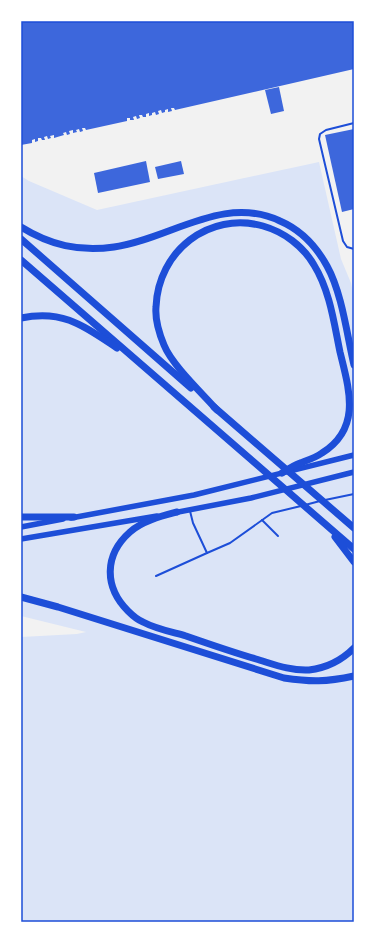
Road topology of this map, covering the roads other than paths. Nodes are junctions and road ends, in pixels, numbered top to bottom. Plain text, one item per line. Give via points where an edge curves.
1 (354, 123) edge
2 (21, 227) edge
3 (21, 240) edge
4 (354, 250) edge
5 (21, 260) edge
6 (21, 318) edge
7 (354, 365) edge
8 (148, 370) junction
9 (218, 410) junction
10 (354, 454) edge
11 (354, 472) edge
12 (282, 473) junction
13 (354, 494) edge
14 (189, 510) junction
15 (177, 512) junction
16 (21, 517) edge
17 (74, 517) junction
18 (262, 520) junction
19 (325, 524) junction
20 (21, 527) edge
21 (354, 528) edge
22 (278, 536) dead end
23 (21, 539) edge
24 (354, 549) edge
25 (207, 553) junction
26 (354, 562) edge
27 (156, 576) dead end
28 (21, 597) edge
29 (354, 648) edge
30 (354, 676) edge

1 - 4 lane via 326,130 319,138 342,241
2 - 7 highway via 60,245 93,248 114,247 142,240 223,213 253,213 276,218 298,231 317,250 328,266 338,296
3 - 9 highway
5 - 8 highway
6 - 8 highway via 54,315 75,322
8 - 19 highway
9 - 12 highway via 173,361 164,346 158,327 156,307 159,290 163,275 175,255 187,242 205,230 218,226 253,223 274,229 289,238 314,264 330,304 350,395 348,421 336,441 322,454
9 - 21 highway
10 - 12 main road
11 - 14 main road via 251,498
12 - 17 main road via 173,499
13 - 18 lane via 272,513
14 - 15 main road
14 - 25 lane
15 - 23 main road
15 - 29 highway via 131,531 114,552 110,570 112,588 129,612 143,622 290,669 310,670 329,665 340,660
16 - 17 highway
17 - 20 main road
18 - 22 lane
18 - 25 lane via 230,543
19 - 24 highway
19 - 26 highway
25 - 27 lane
28 - 30 highway via 284,678 307,682

